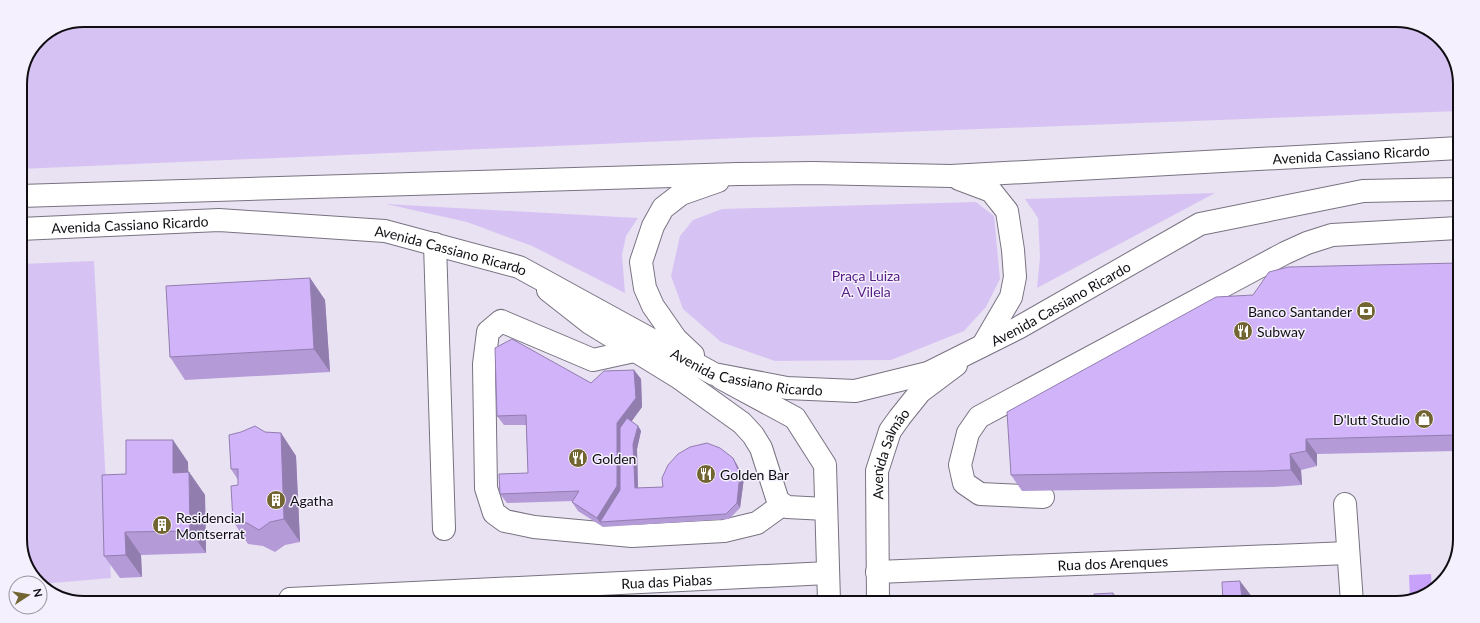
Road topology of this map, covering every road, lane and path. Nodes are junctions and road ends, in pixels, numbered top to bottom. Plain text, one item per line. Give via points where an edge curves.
1 (1453, 148) edge
2 (738, 174) junction
3 (951, 176) junction
4 (1453, 189) edge
5 (27, 196) edge
6 (27, 228) edge
7 (1453, 228) edge
8 (436, 244) junction
9 (518, 267) junction
10 (656, 342) junction
11 (983, 345) junction
12 (634, 350) junction
13 (714, 374) junction
14 (1043, 497) edge
15 (1345, 504) dead end
16 (782, 505) junction
17 (826, 509) junction
18 (444, 529) dead end
19 (1348, 553) junction
20 (877, 572) junction
21 (828, 573) junction
22 (352, 596) edge
23 (829, 596) edge
24 (878, 596) edge
25 (1351, 596) edge

1 - 3 main road, Avenida Cassiano Ricardo
2 - 3 main road, Avenida Cassiano Ricardo
2 - 5 main road, Avenida Cassiano Ricardo
2 - 13 main road via 681,194 663,208 653,226 641,262 645,288 653,306 676,339
3 - 11 main road via 991,191 1007,211 1015,277 1010,297
4 - 11 main road, Avenida Cassiano Ricardo via 1364,191 1200,224 1018,328
6 - 8 main road, Avenida Cassiano Ricardo via 219,220 385,231
7 - 14 main road via 1332,235 1307,243 979,417 968,434 960,465 964,484 980,494
8 - 9 main road, Avenida Cassiano Ricardo
8 - 18 main road
9 - 10 main road, Avenida Cassiano Ricardo
9 - 12 main road via 590,323
10 - 12 main road
10 - 13 main road, Avenida Cassiano Ricardo
11 - 13 main road, Avenida Cassiano Ricardo via 928,373 855,391 787,388
11 - 20 main road, Avenida Salmão via 920,392 890,431 877,471
12 - 16 main road via 678,377 742,423 761,448 778,501
12 - 16 main road via 593,360 501,321 488,332 484,364 486,488 494,513 505,521 534,527 632,536 724,531 757,523
13 - 17 main road via 794,418 824,465
15 - 19 main road
16 - 17 main road
17 - 21 main road
19 - 20 main road, Rua dos Arenques
19 - 25 main road
20 - 24 main road, Avenida Salmão
21 - 22 main road, Rua das Piabas
21 - 23 main road

